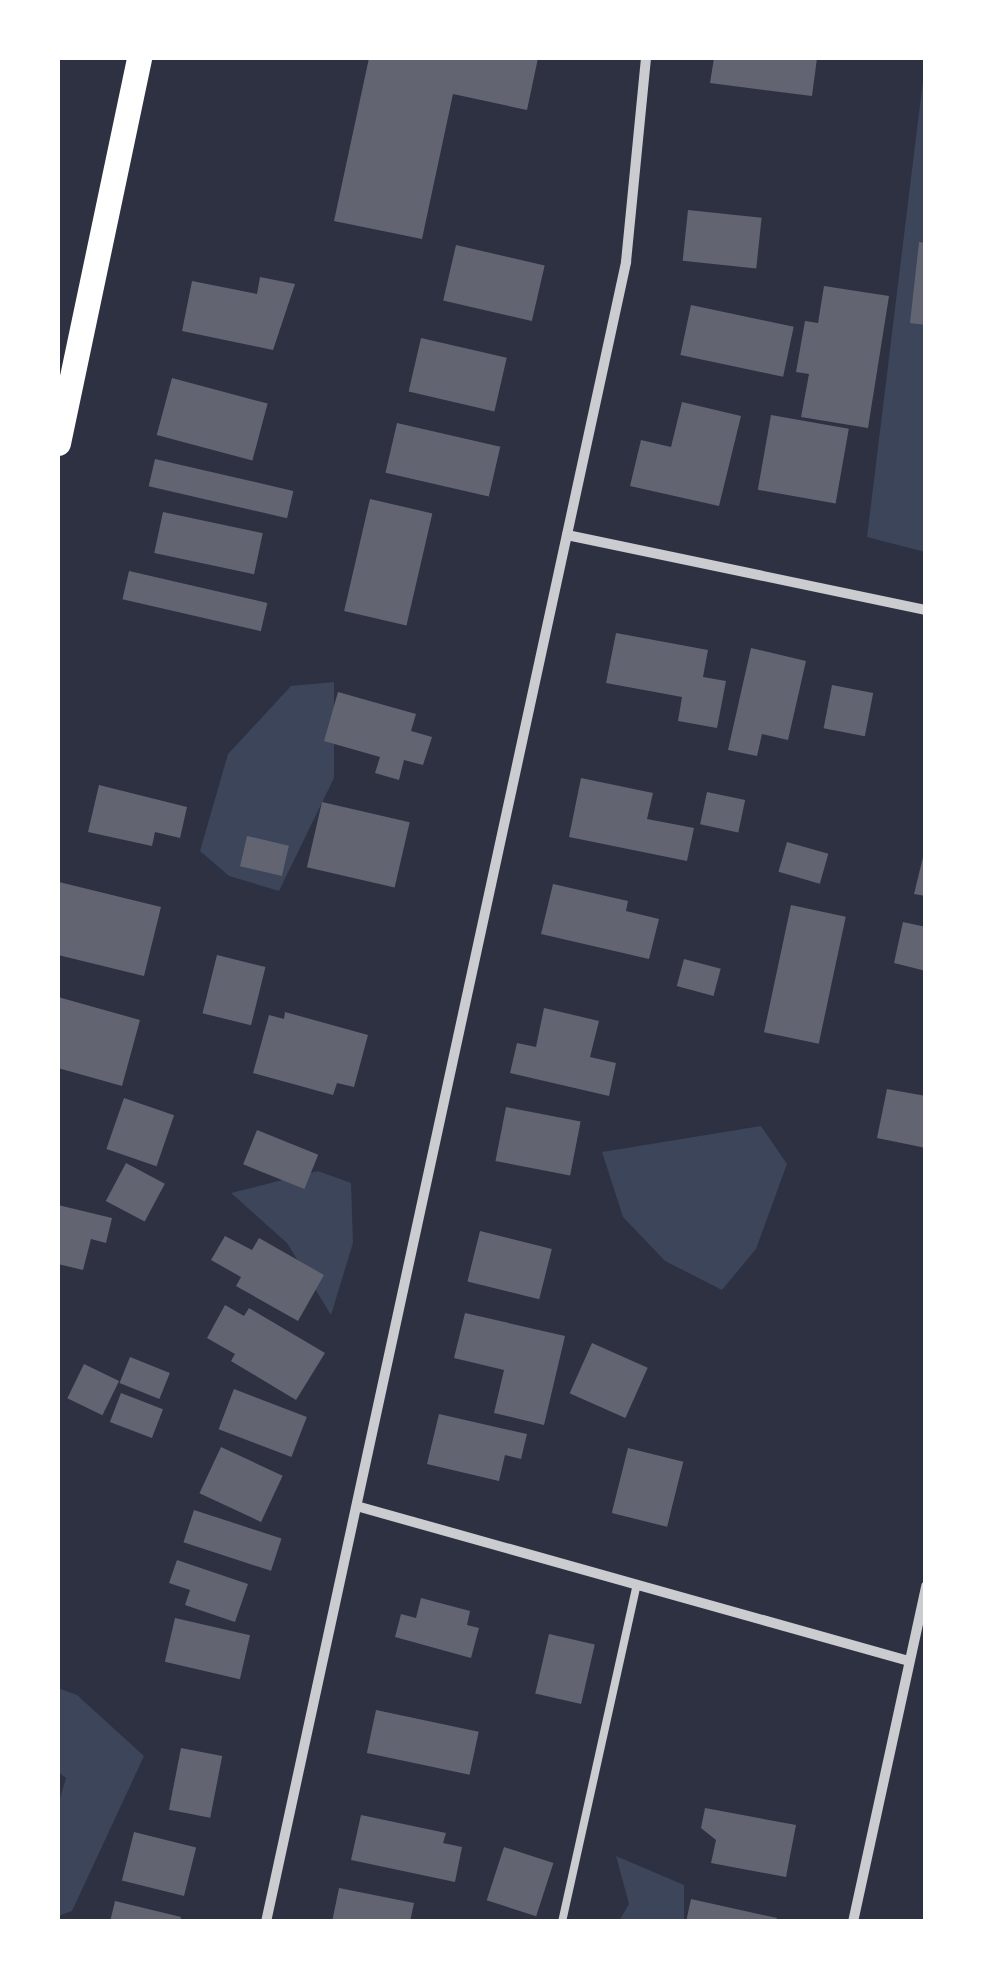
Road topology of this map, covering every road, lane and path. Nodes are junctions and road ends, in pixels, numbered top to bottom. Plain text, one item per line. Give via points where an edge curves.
1 (139, 58) edge
2 (646, 58) edge
3 (58, 443) edge
4 (567, 535) junction
5 (926, 610) edge
6 (360, 1507) junction
7 (636, 1584) junction
8 (926, 1586) edge
9 (909, 1660) junction
10 (266, 1922) edge
11 (562, 1922) edge
12 (853, 1922) edge

1 - 3 main road
2 - 4 street via 626,262
4 - 5 street
4 - 6 street
6 - 7 street
6 - 10 street
7 - 9 street
7 - 11 lane
8 - 9 street
9 - 12 street

